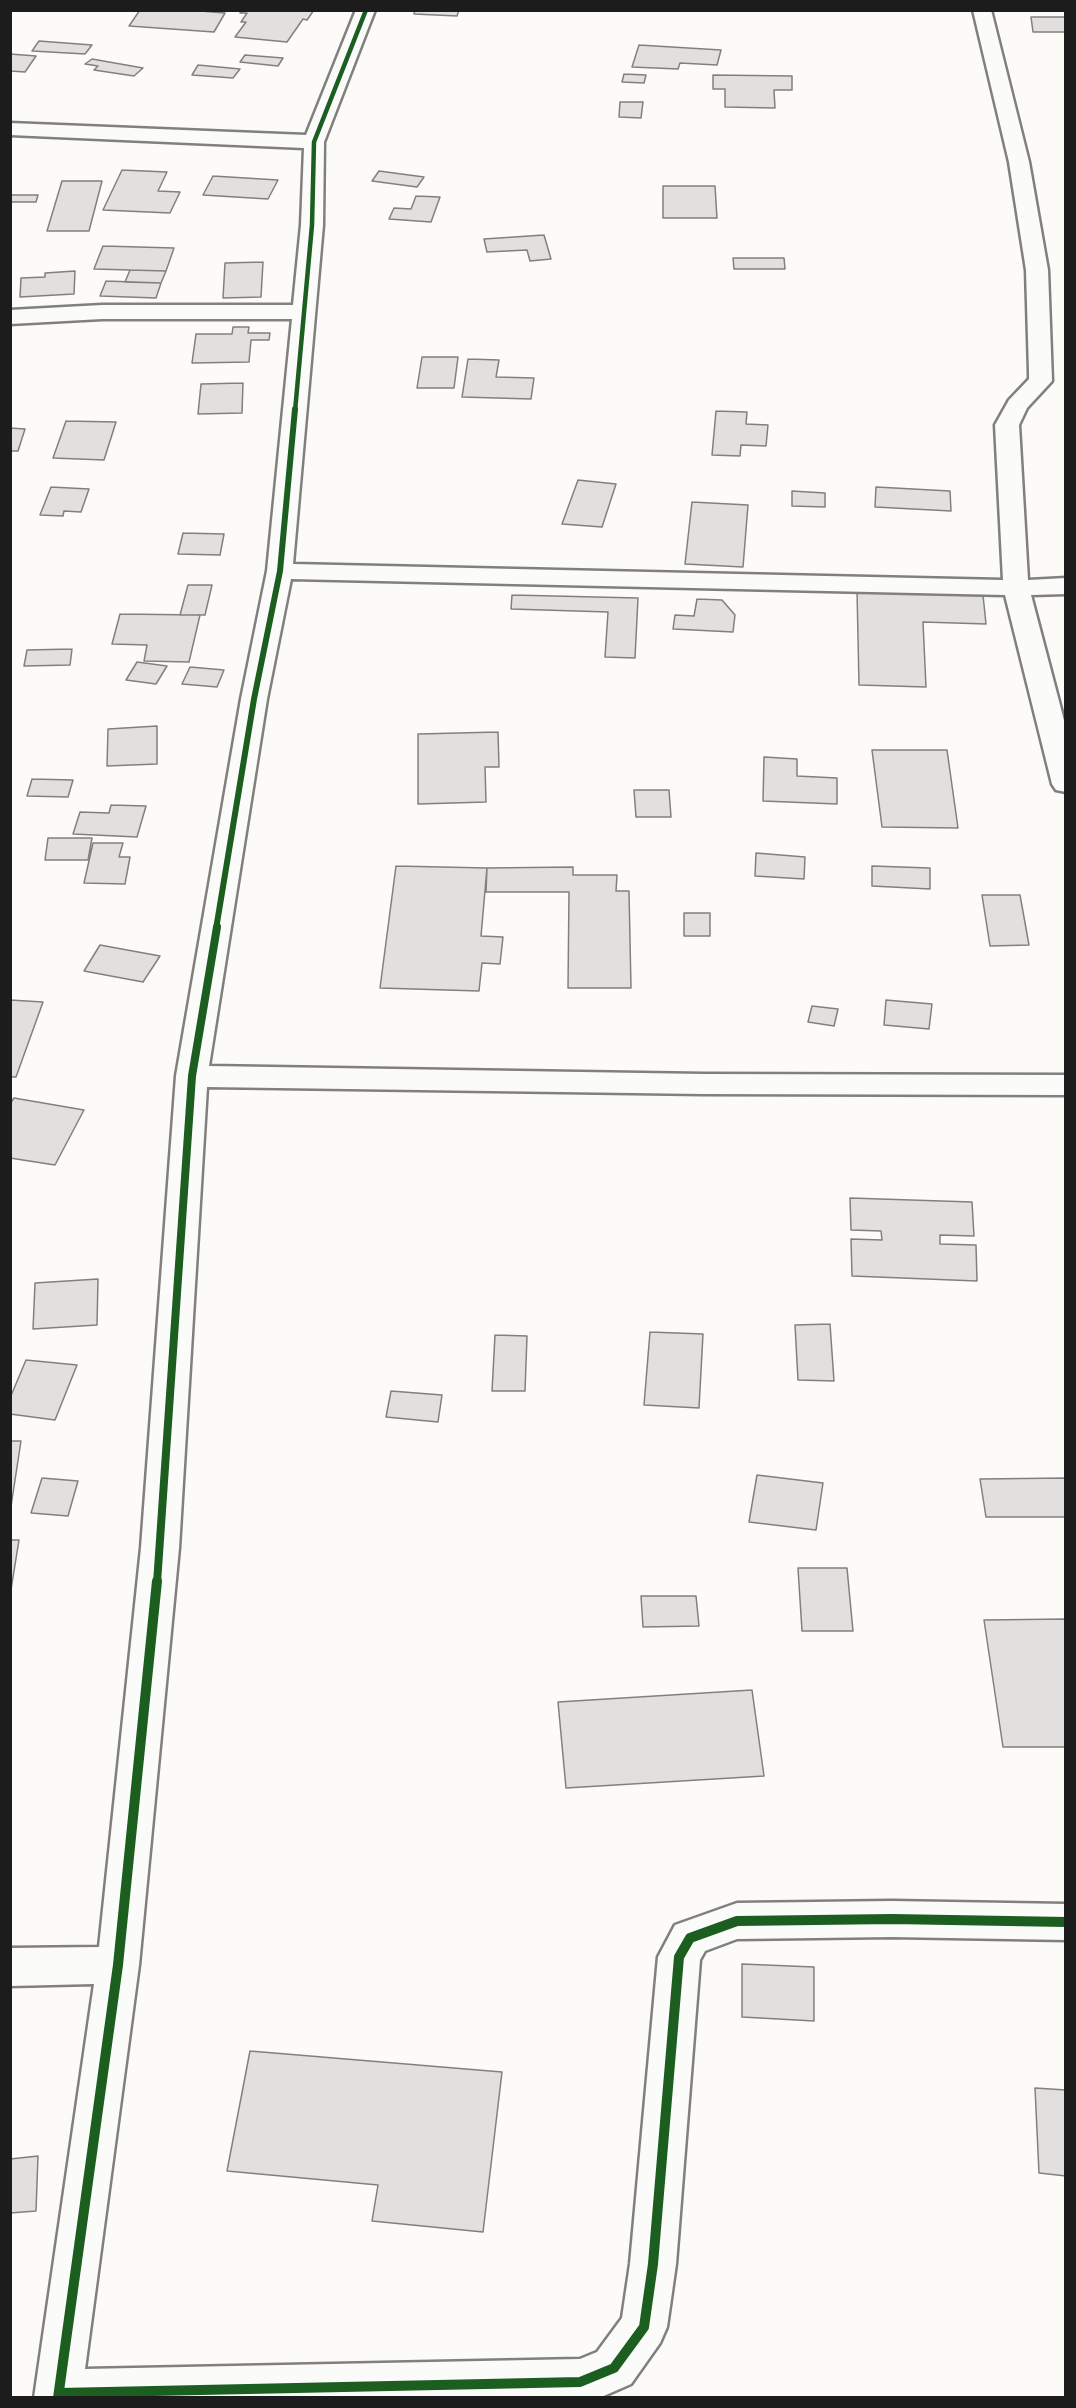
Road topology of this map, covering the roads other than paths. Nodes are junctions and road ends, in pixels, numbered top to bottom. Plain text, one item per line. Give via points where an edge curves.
1 (366, 10) edge
2 (982, 10) edge
3 (10, 129) edge
4 (314, 142) junction
5 (305, 312) junction
6 (10, 316) edge
7 (280, 571) junction
8 (1065, 586) edge
9 (1016, 588) junction
10 (1065, 784) edge
11 (192, 1076) junction
12 (1065, 1085) edge
13 (1065, 1922) edge
14 (118, 1965) junction
15 (10, 1967) edge
16 (59, 2395) edge

1 - 4 street
2 - 9 street via 1019,162 1037,270 1040,381 1017,405 1007,425
3 - 4 street
4 - 5 street
5 - 6 street
5 - 7 street
7 - 9 street
7 - 11 street via 254,699
8 - 9 street
9 - 10 street
11 - 12 street
11 - 14 street via 160,1548
13 - 16 street via 737,1921 690,1938 680,1957 644,2327 614,2368 580,2382
14 - 15 street
14 - 16 street

